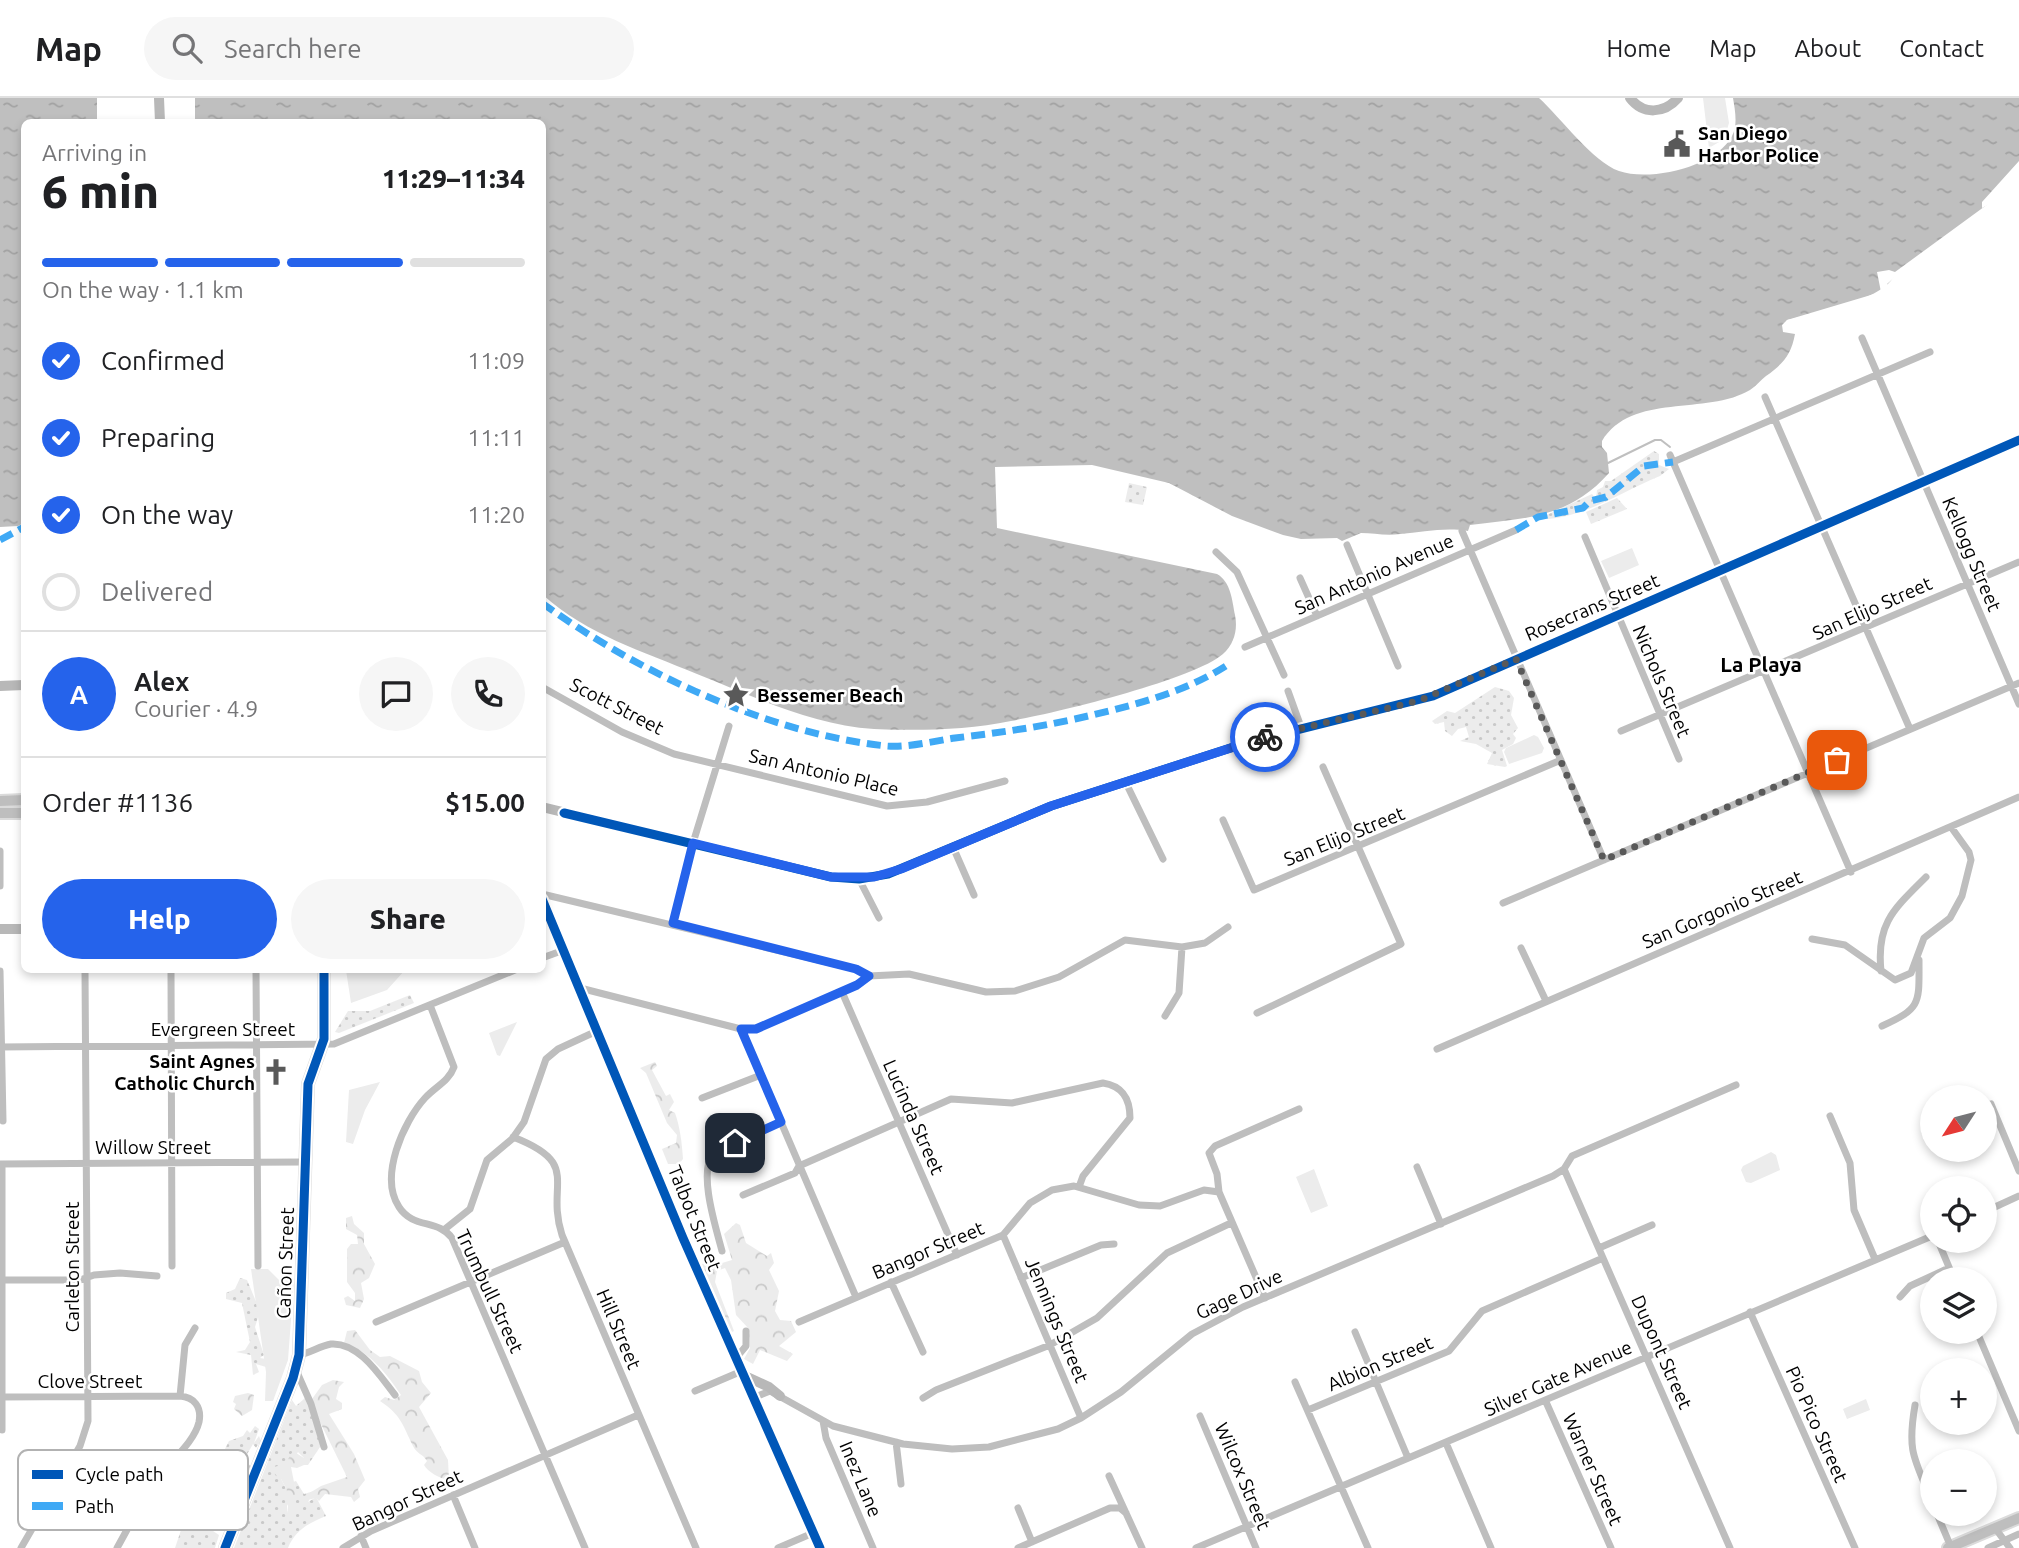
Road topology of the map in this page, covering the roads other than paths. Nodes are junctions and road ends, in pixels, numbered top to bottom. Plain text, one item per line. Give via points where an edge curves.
1 (159, 98) edge
2 (1630, 98) edge
3 (1678, 98) edge
4 (160, 119) edge
5 (1862, 338) dead end
6 (1930, 352) dead end
7 (1877, 374) junction
8 (1765, 397) dead end
9 (1775, 418) junction
10 (2019, 440) edge
11 (1924, 483) junction
12 (1822, 527) junction
13 (1516, 530) dead end
14 (1462, 531) dead end
15 (1585, 537) dead end
16 (1347, 545) dead end
17 (1470, 549) junction
18 (1216, 552) dead end
19 (2019, 562) edge
20 (1721, 571) junction
21 (1300, 578) dead end
22 (1968, 584) junction
23 (1367, 594) junction
24 (1618, 615) junction
25 (1317, 616) junction
26 (1866, 628) junction
27 (1266, 637) junction
28 (1245, 647) dead end
29 (1516, 659) junction
30 (1398, 666) dead end
31 (1765, 672) junction
32 (1284, 675) dead end
33 (2015, 684) edge
34 (21, 685) edge
35 (0, 686) edge
36 (546, 689) edge
37 (1288, 691) dead end
38 (2019, 704) edge
39 (1661, 717) junction
40 (729, 726) dead end
41 (1301, 727) junction
42 (1910, 729) junction
43 (1622, 731) dead end
44 (1679, 759) dead end
45 (1561, 760) junction
46 (717, 764) junction
47 (1323, 767) dead end
48 (1807, 773) junction
49 (1004, 781) dead end
50 (1126, 783) junction
51 (2019, 797) edge
52 (21, 800) edge
53 (0, 801) edge
54 (546, 808) edge
55 (0, 813) edge
56 (21, 813) edge
57 (1223, 820) dead end
58 (1951, 827) junction
59 (693, 843) junction
60 (953, 847) junction
61 (1357, 848) junction
62 (0, 851) edge
63 (1163, 859) dead end
64 (1604, 860) junction
65 (1851, 872) junction
66 (1927, 877) dead end
67 (859, 879) junction
68 (0, 886) edge
69 (546, 895) edge
70 (974, 895) dead end
71 (1503, 903) dead end
72 (546, 909) edge
73 (879, 918) dead end
74 (673, 923) junction
75 (1228, 928) dead end
76 (0, 929) edge
77 (21, 929) edge
78 (1812, 939) dead end
79 (1182, 947) junction
80 (1521, 948) dead end
81 (1919, 949) junction
82 (564, 950) junction
83 (546, 957) edge
84 (0, 971) edge
85 (1881, 971) junction
86 (85, 973) edge
87 (171, 973) edge
88 (256, 973) edge
89 (324, 973) edge
90 (508, 973) edge
91 (869, 976) junction
92 (580, 988) junction
93 (842, 992) junction
94 (1546, 1001) junction
95 (430, 1005) junction
96 (1257, 1013) dead end
97 (1165, 1016) dead end
98 (1882, 1026) dead end
99 (741, 1029) junction
100 (598, 1030) junction
101 (256, 1044) junction
102 (171, 1045) junction
103 (323, 1045) junction
104 (85, 1046) junction
105 (0, 1047) edge
106 (1437, 1049) dead end
107 (761, 1075) junction
108 (1736, 1086) dead end
109 (702, 1098) dead end
110 (1299, 1109) dead end
111 (1830, 1116) dead end
112 (1997, 1118) edge
113 (3, 1121) dead end
114 (781, 1122) junction
115 (899, 1122) junction
116 (513, 1137) junction
117 (305, 1161) junction
118 (258, 1162) junction
119 (87, 1163) junction
120 (172, 1163) junction
121 (1, 1164) edge
122 (799, 1166) junction
123 (1417, 1167) dead end
124 (1564, 1169) junction
125 (2019, 1171) edge
126 (1079, 1187) junction
127 (1219, 1192) junction
128 (743, 1195) dead end
129 (2019, 1196) edge
130 (1997, 1206) edge
131 (1231, 1223) junction
132 (1441, 1224) junction
133 (1652, 1225) dead end
134 (445, 1229) junction
135 (1003, 1235) junction
136 (1920, 1241) edge
137 (565, 1242) junction
138 (1114, 1244) dead end
139 (1599, 1248) junction
140 (722, 1251) dead end
141 (957, 1255) junction
142 (1603, 1258) junction
143 (1875, 1259) junction
144 (172, 1266) dead end
145 (258, 1266) dead end
146 (156, 1276) dead end
147 (87, 1277) junction
148 (1021, 1278) junction
149 (1, 1280) edge
150 (1920, 1281) edge
151 (471, 1282) junction
152 (891, 1282) junction
153 (856, 1297) junction
154 (1900, 1297) dead end
155 (1265, 1298) junction
156 (1750, 1312) junction
157 (376, 1322) dead end
158 (799, 1322) dead end
159 (195, 1328) dead end
160 (746, 1331) dead end
161 (1355, 1332) dead end
162 (1982, 1344) edge
163 (1050, 1345) junction
164 (923, 1352) dead end
165 (299, 1355) junction
166 (1646, 1356) junction
167 (736, 1358) junction
168 (296, 1370) junction
169 (744, 1374) junction
170 (1295, 1381) dead end
171 (1376, 1382) junction
172 (695, 1391) dead end
173 (395, 1395) dead end
174 (180, 1396) junction
175 (780, 1396) junction
176 (1, 1397) edge
177 (89, 1397) junction
178 (755, 1397) junction
179 (923, 1398) dead end
180 (1546, 1402) junction
181 (1915, 1405) dead end
182 (1308, 1410) junction
183 (762, 1412) junction
184 (638, 1415) junction
185 (1200, 1416) dead end
186 (1082, 1418) junction
187 (823, 1421) junction
188 (2, 1430) dead end
189 (2019, 1431) edge
190 (896, 1442) junction
191 (1446, 1443) junction
192 (324, 1447) dead end
193 (78, 1450) edge
194 (179, 1450) edge
195 (546, 1455) junction
196 (1408, 1458) junction
197 (1920, 1473) edge
198 (1110, 1476) dead end
199 (901, 1483) dead end
200 (1341, 1487) junction
201 (248, 1490) edge
202 (453, 1495) junction
203 (1018, 1508) dead end
204 (1126, 1513) junction
205 (2019, 1517) edge
206 (1942, 1526) edge
207 (1247, 1527) junction
208 (1995, 1528) junction
209 (31, 1530) edge
210 (127, 1530) edge
211 (232, 1530) edge
212 (813, 1533) junction
213 (2019, 1534) edge
214 (361, 1536) junction
215 (2004, 1541) junction
216 (1032, 1542) junction
217 (1950, 1547) edge
218 (21, 1548) edge
219 (117, 1548) edge
220 (225, 1548) edge
221 (343, 1548) edge
222 (366, 1548) edge
223 (475, 1548) edge
224 (585, 1548) edge
225 (695, 1548) edge
226 (778, 1548) edge
227 (820, 1548) edge
228 (873, 1548) edge
229 (1018, 1548) edge
230 (1142, 1548) edge
231 (1196, 1548) edge
232 (1256, 1548) edge
233 (1368, 1548) edge
234 (1491, 1548) edge
235 (1611, 1548) edge
236 (1730, 1548) edge
237 (1854, 1548) edge
238 (1988, 1548) edge
239 (2010, 1548) edge

1 - 4 street
2 - 3 street via 1655,111
5 - 7 street, Kellogg Street
6 - 7 street
7 - 9 street
7 - 11 street, Kellogg Street
8 - 9 street
9 - 12 street
9 - 20 street via 1672,458
10 - 11 street, Rosecrans Street
11 - 12 street, Rosecrans Street
11 - 22 street, Kellogg Street
12 - 20 street, Rosecrans Street
12 - 26 street
13 - 17 street, San Antonio Avenue
14 - 17 street
15 - 24 street, Nichols Street
16 - 23 street
17 - 23 street, San Antonio Avenue
17 - 29 street
18 - 27 street via 1237,572
19 - 22 street, San Elijo Street
20 - 24 street, Rosecrans Street
20 - 31 street
21 - 25 street
22 - 26 street, San Elijo Street
22 - 33 street, Kellogg Street
23 - 25 street, San Antonio Avenue
23 - 30 street
24 - 29 street, Rosecrans Street
24 - 39 street, Nichols Street
25 - 27 street, San Antonio Avenue
26 - 31 street, San Elijo Street
26 - 42 street
27 - 28 street, San Antonio Avenue
27 - 32 street
29 - 41 street, Rosecrans Street via 1418,701
29 - 45 street
31 - 39 street, San Elijo Street
31 - 48 street
33 - 38 street, Kellogg Street
33 - 42 street
34 - 35 street
36 - 46 street, Scott Street via 643,742
37 - 41 street
39 - 43 street, San Elijo Street
39 - 44 street, Nichols Street
40 - 46 street
41 - 50 street, Rosecrans Street
42 - 48 street
45 - 61 street, San Elijo Street
45 - 64 street
46 - 49 street, San Antonio Place via 887,806 927,802
46 - 59 street
47 - 61 street
48 - 64 street
48 - 65 street
50 - 60 street, Rosecrans Street via 1051,806
50 - 63 street
51 - 58 street, San Gorgonio Street
52 - 53 main road
54 - 59 street, Rosecrans Street
55 - 56 main road
57 - 61 street, San Elijo Street via 1254,890
58 - 65 street, San Gorgonio Street
58 - 81 street via 1971,860 1962,896 1956,911 1924,938
59 - 67 street, Rosecrans Street via 817,874
59 - 74 street
60 - 67 street, Rosecrans Street via 888,874
60 - 70 street
61 - 96 street via 1401,944
62 - 68 street
64 - 71 street
65 - 94 street, San Gorgonio Street
66 - 85 street via 1887,920 1878,949
67 - 73 street
69 - 74 street
72 - 82 street, Talbot Street
74 - 91 street
75 - 79 street via 1205,943
76 - 77 street
78 - 85 street via 1845,946
79 - 91 street via 1125,940 1059,977 1015,991 986,992 909,974
79 - 97 street via 1179,993
80 - 94 street
81 - 85 street via 1911,973 1904,978 1895,980
81 - 98 street via 1915,1006
82 - 83 street
82 - 92 street, Talbot Street
84 - 105 street
86 - 104 street, Carleton Street
87 - 102 street
88 - 101 street
89 - 103 main road, Cañon Street
90 - 95 street, Evergreen Street
91 - 93 street
92 - 99 street
92 - 100 street, Talbot Street
93 - 99 street via 756,1029
93 - 115 street, Lucinda Street
94 - 106 street, San Gorgonio Street
95 - 103 street, Evergreen Street
95 - 134 street, Trumbull Street via 454,1067 411,1118 397,1151 392,1186 398,1206 411,1220
99 - 107 street
100 - 116 street via 558,1048 546,1059 533,1103
100 - 167 street, Talbot Street
101 - 102 street, Evergreen Street
101 - 103 street, Evergreen Street
101 - 118 street
102 - 104 street, Evergreen Street
102 - 120 street
103 - 117 main road, Cañon Street via 308,1084
104 - 105 street, Evergreen Street
104 - 119 street, Carleton Street
105 - 113 street
107 - 109 street
107 - 114 street
108 - 124 street, Gage Drive via 1572,1156
110 - 127 street via 1210,1150
111 - 143 street via 1850,1163 1854,1210
112 - 125 street
114 - 122 street
114 - 140 street via 713,1153 707,1161 710,1205
115 - 122 street
115 - 126 street via 951,1099 1012,1103 1103,1083 1115,1085 1130,1107 1130,1118
115 - 141 street, Lucinda Street
116 - 134 street via 487,1160 470,1209
116 - 137 street, Hill Street via 537,1147 555,1164 558,1221
117 - 118 street, Willow Street
117 - 165 main road, Cañon Street
118 - 120 street, Willow Street
118 - 145 street
119 - 120 street, Willow Street
119 - 121 street, Willow Street
119 - 147 street, Carleton Street
120 - 144 street
121 - 149 street
122 - 128 street via 795,1173
122 - 153 street
123 - 132 street
124 - 132 street, Gage Drive
124 - 139 street, Dupont Street
126 - 127 street, Bangor Street via 1139,1206 1160,1206 1204,1190
126 - 135 street, Bangor Street via 1037,1197
127 - 131 street
129 - 130 street
131 - 155 street
131 - 163 street via 1167,1253 1097,1318
132 - 155 street, Gage Drive
133 - 139 street
134 - 151 street, Trumbull Street
135 - 141 street, Bangor Street
135 - 148 street, Jennings Street
136 - 143 street, Silver Gate Avenue
137 - 151 street
137 - 184 street, Hill Street
138 - 148 street via 1101,1245
139 - 142 street, Dupont Street
141 - 152 street, Bangor Street
142 - 166 street, Dupont Street
142 - 171 street, Albion Street via 1482,1311 1449,1351
143 - 156 street, Silver Gate Avenue
146 - 147 street via 135,1272
147 - 149 street
147 - 177 street, Carleton Street
148 - 163 street, Jennings Street
149 - 176 street
150 - 154 street
151 - 157 street
151 - 195 street, Trumbull Street
152 - 153 street, Bangor Street
152 - 164 street
153 - 158 street, Bangor Street
155 - 186 street, Gage Drive via 1192,1334
156 - 166 street, Silver Gate Avenue
156 - 237 street, Pio Pico Street
159 - 174 street via 185,1345
160 - 167 street via 746,1346
161 - 171 street
162 - 189 street
163 - 179 street
163 - 186 street, Jennings Street
165 - 168 main road, Cañon Street
165 - 173 street via 335,1344 363,1357
166 - 180 street, Silver Gate Avenue
166 - 236 street, Dupont Street
167 - 169 street, Talbot Street
168 - 192 street
168 - 201 main road, Cañon Street
169 - 172 street
169 - 175 street
169 - 178 street, Talbot Street
170 - 182 street
171 - 182 street, Albion Street
171 - 196 street
174 - 177 street, Clove Street
174 - 194 street via 198,1406 197,1426
175 - 178 street via 770,1391
175 - 183 street via 768,1400
175 - 187 street, Gage Drive
176 - 177 street, Clove Street
176 - 188 street
177 - 193 street, Carleton Street via 86,1429
178 - 183 street, Talbot Street
180 - 191 street, Silver Gate Avenue
180 - 235 street, Warner Street
181 - 197 street via 1910,1449
182 - 200 street
183 - 212 street, Talbot Street
184 - 195 street, Bangor Street
184 - 225 street, Hill Street
185 - 207 street, Wilcox Street
186 - 190 street, Gage Drive via 989,1447 952,1449
187 - 190 street, Gage Drive
187 - 228 street, Inez Lane
190 - 199 street
191 - 196 street, Silver Gate Avenue
191 - 234 street
195 - 202 street, Bangor Street
195 - 224 street, Trumbull Street
196 - 200 street, Silver Gate Avenue
198 - 204 street
200 - 207 street, Silver Gate Avenue
200 - 233 street
202 - 214 street, Bangor Street
202 - 223 street
203 - 216 street
204 - 216 street via 1110,1508
204 - 230 street
205 - 208 main road
206 - 217 street
207 - 231 street, Silver Gate Avenue
207 - 232 street, Wilcox Street
208 - 215 street
208 - 217 main road
209 - 218 street, Carleton Street
210 - 219 street
211 - 220 main road, Cañon Street
212 - 226 street
212 - 227 street, Talbot Street
213 - 215 street
214 - 221 street, Bangor Street
214 - 222 street
215 - 238 street
215 - 239 street
216 - 229 street

